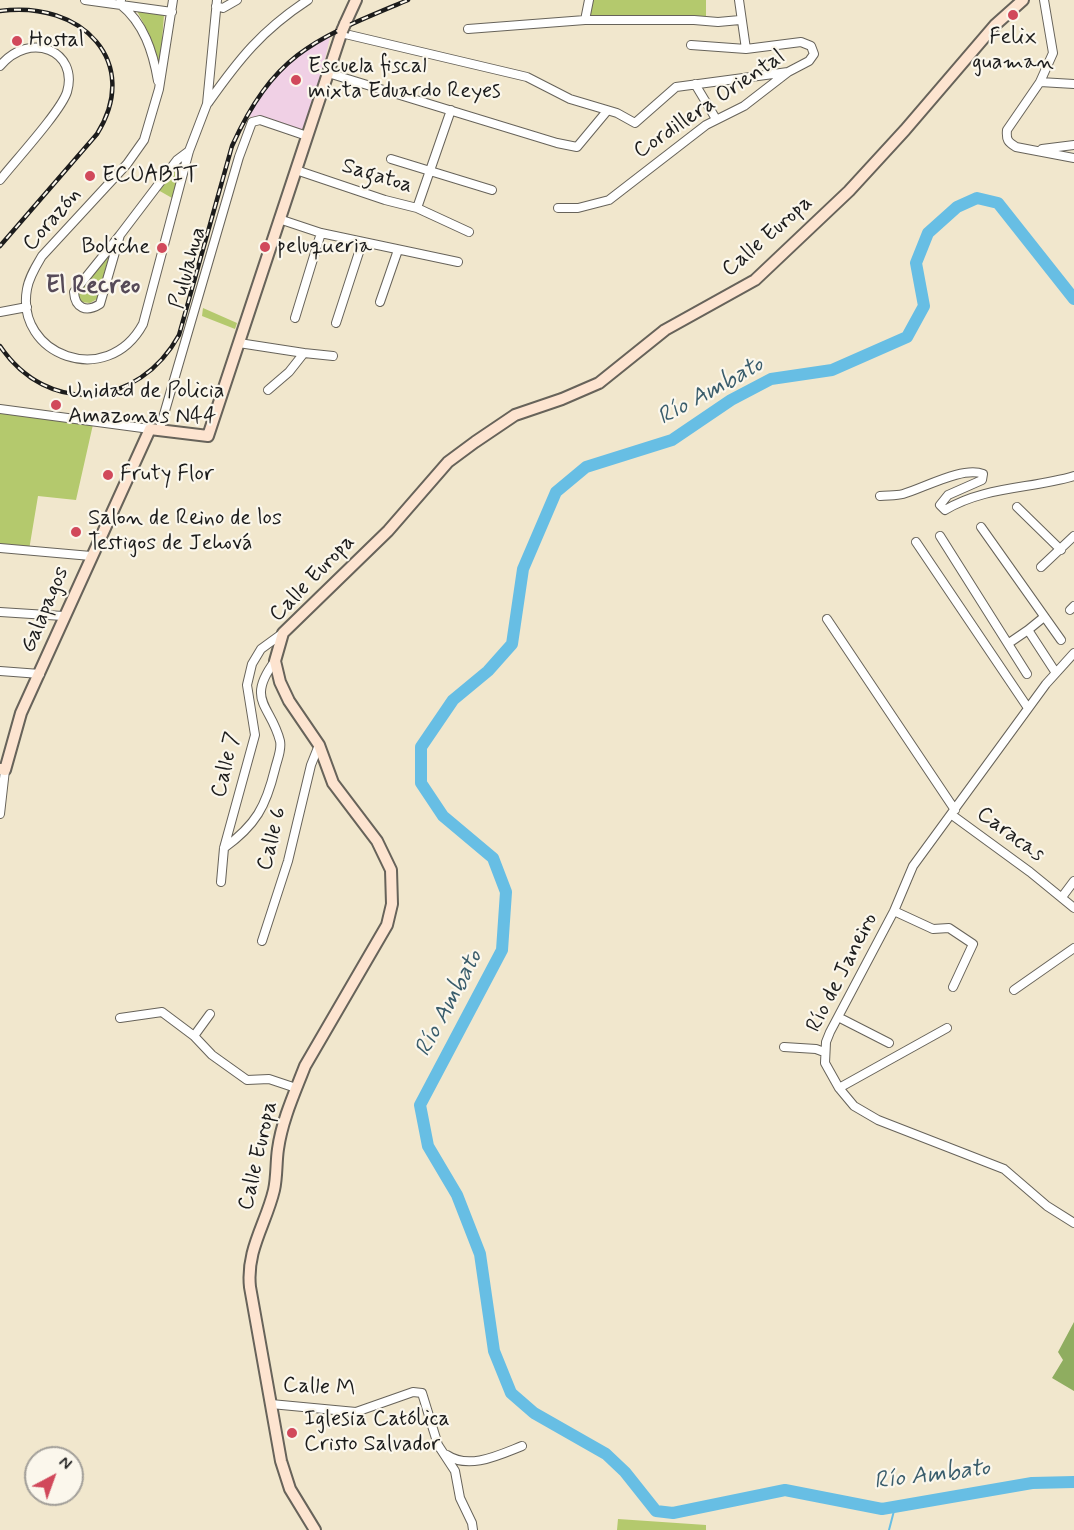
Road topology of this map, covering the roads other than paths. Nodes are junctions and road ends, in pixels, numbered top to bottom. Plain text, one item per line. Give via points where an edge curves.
1 (88, 0) edge
2 (173, 0) edge
3 (237, 0) edge
4 (308, 0) edge
5 (589, 0) edge
6 (739, 0) edge
7 (1023, 0) edge
8 (1044, 0) edge
9 (120, 2) edge
10 (351, 2) edge
11 (216, 3) edge
12 (172, 12) junction
13 (585, 20) junction
14 (740, 20) junction
15 (343, 29) junction
16 (468, 29) dead end
17 (691, 45) dead end
18 (746, 49) junction
19 (0, 66) edge
20 (788, 72) junction
21 (328, 73) junction
22 (1040, 82) junction
23 (695, 84) junction
24 (1074, 84) edge
25 (159, 89) junction
26 (207, 104) junction
27 (451, 110) junction
28 (607, 111) junction
29 (716, 119) junction
30 (307, 135) junction
31 (1074, 145) edge
32 (1032, 150) junction
33 (189, 151) junction
34 (1074, 158) edge
35 (391, 159) dead end
36 (296, 170) junction
37 (429, 171) junction
38 (0, 180) edge
39 (492, 190) dead end
40 (417, 208) junction
41 (558, 208) dead end
42 (279, 219) junction
43 (469, 232) dead end
44 (321, 233) junction
45 (120, 236) junction
46 (362, 243) junction
47 (398, 250) junction
48 (458, 262) dead end
49 (380, 302) dead end
50 (27, 307) junction
51 (0, 312) edge
52 (295, 318) dead end
53 (336, 322) dead end
54 (239, 343) junction
55 (304, 353) junction
56 (333, 356) dead end
57 (268, 390) dead end
58 (0, 409) edge
59 (155, 428) junction
60 (1074, 476) edge
61 (880, 496) dead end
62 (1017, 507) dead end
63 (981, 527) dead end
64 (940, 536) dead end
65 (1074, 536) edge
66 (916, 542) dead end
67 (0, 548) edge
68 (1061, 550) junction
69 (91, 556) junction
70 (1041, 567) dead end
71 (0, 612) edge
72 (63, 616) junction
73 (1044, 617) junction
74 (827, 620) dead end
75 (1028, 630) junction
76 (283, 633) junction
77 (1061, 640) dead end
78 (1009, 643) junction
79 (1074, 653) edge
80 (275, 661) junction
81 (0, 671) edge
82 (1056, 673) junction
83 (40, 674) junction
84 (1027, 674) dead end
85 (1028, 708) junction
86 (319, 746) junction
87 (3, 769) edge
88 (953, 812) junction
89 (0, 814) edge
90 (224, 849) junction
91 (1074, 881) edge
92 (221, 882) dead end
93 (1062, 897) junction
94 (1074, 908) edge
95 (894, 911) junction
96 (262, 941) dead end
97 (1074, 948) edge
98 (953, 987) dead end
99 (1014, 990) dead end
100 (210, 1014) dead end
101 (120, 1018) dead end
102 (840, 1018) junction
103 (947, 1028) dead end
104 (194, 1036) junction
105 (889, 1043) dead end
106 (784, 1047) dead end
107 (824, 1052) junction
108 (296, 1088) junction
109 (839, 1088) junction
110 (1074, 1223) edge
111 (271, 1404) junction
112 (522, 1446) dead end
113 (441, 1451) junction
114 (315, 1530) edge
115 (472, 1530) edge

1 - 9 street
2 - 12 street, Corazón
3 - 11 street via 223,8
4 - 26 street via 282,17 247,49
5 - 13 street
6 - 14 street
7 - 76 street, Calle Europa via 995,25 849,190 755,280 665,330 598,383 515,415 448,462 388,531
8 - 22 street via 1053,53
9 - 12 street
9 - 25 street via 131,12 147,41
10 - 15 street
11 - 26 street
12 - 25 street, Corazón
13 - 14 street
13 - 16 street
14 - 18 street
15 - 21 street
15 - 28 street via 527,76 570,99
17 - 18 street
18 - 20 street, Cordillera Oriental via 801,42 811,46 814,54 808,61
19 - 38 street via 18,50 42,47 62,62 68,80 65,97
20 - 23 street
20 - 29 street, Cordillera Oriental via 744,106
21 - 27 street
21 - 30 street
22 - 24 street
22 - 32 street via 1007,130 1008,143
23 - 28 street via 676,87 637,123
23 - 29 street
25 - 50 street, Corazón via 144,140 32,272
26 - 33 street
27 - 28 street via 577,147
27 - 37 street, Sagatoa
29 - 41 street, Cordillera Oriental via 609,201
30 - 36 street
30 - 59 street, Pululahua via 255,120 239,157
31 - 32 street
32 - 34 street
33 - 45 street via 177,160
33 - 50 street via 143,324 130,342 108,358 95,361 67,357 45,343 30,321
35 - 37 street
36 - 40 street, Sagatoa
36 - 42 street
37 - 39 street
37 - 40 street, Sagatoa
40 - 43 street
42 - 44 street
42 - 54 street
44 - 46 street
44 - 52 street
45 - 45 street via 100,304 92,310 82,309 75,302 74,292
46 - 47 street
46 - 53 street
47 - 48 street
47 - 49 street
50 - 51 street
54 - 55 street
54 - 59 street via 208,436
55 - 56 street
55 - 57 street
58 - 59 street
59 - 69 street, Galapagos
60 - 61 street via 1003,488 945,510 940,505 943,500 982,480 983,474 944,478 901,495
62 - 68 street
63 - 73 street
64 - 78 street
65 - 68 street
66 - 85 street
67 - 69 street
68 - 70 street
69 - 72 street, Galapagos
71 - 72 street
72 - 83 street, Galapagos
73 - 75 street
73 - 77 street
74 - 88 street, Caracas
75 - 78 street
75 - 82 street
76 - 80 street, Calle Europa
76 - 90 street, Calle 7 via 261,649 252,664 247,685 255,735
78 - 84 street
79 - 82 street, Río de Janeiro
80 - 86 street, Calle Europa via 289,701
80 - 90 street via 266,673 260,698 280,744 268,798 256,819
81 - 83 street
82 - 85 street, Río de Janeiro
83 - 87 street, Galapagos via 21,713
85 - 88 street, Río de Janeiro
86 - 96 street, Calle 6
86 - 108 street, Calle Europa via 333,783 384,855 391,870 393,904 387,924
87 - 89 street, Galapagos
88 - 93 street, Caracas
88 - 95 street, Río de Janeiro via 913,866
90 - 92 street, Calle 7
91 - 93 street
93 - 94 street, Caracas
95 - 98 street via 933,929 949,928 973,944
95 - 102 street, Río de Janeiro
97 - 99 street
100 - 104 street
101 - 104 street via 162,1012
102 - 105 street
102 - 107 street, Río de Janeiro
103 - 109 street
104 - 108 street via 247,1080 269,1079
106 - 107 street
107 - 109 street, Río de Janeiro via 825,1063
108 - 111 street, Calle Europa via 278,1148 275,1188 249,1261
109 - 110 street, Río de Janeiro via 866,1114 1004,1169 1047,1206
111 - 113 street, Calle M via 356,1412 420,1392
111 - 114 street, Calle Europa via 280,1461 290,1489
112 - 113 street via 476,1461 457,1462
113 - 115 street, Calle M via 455,1471

